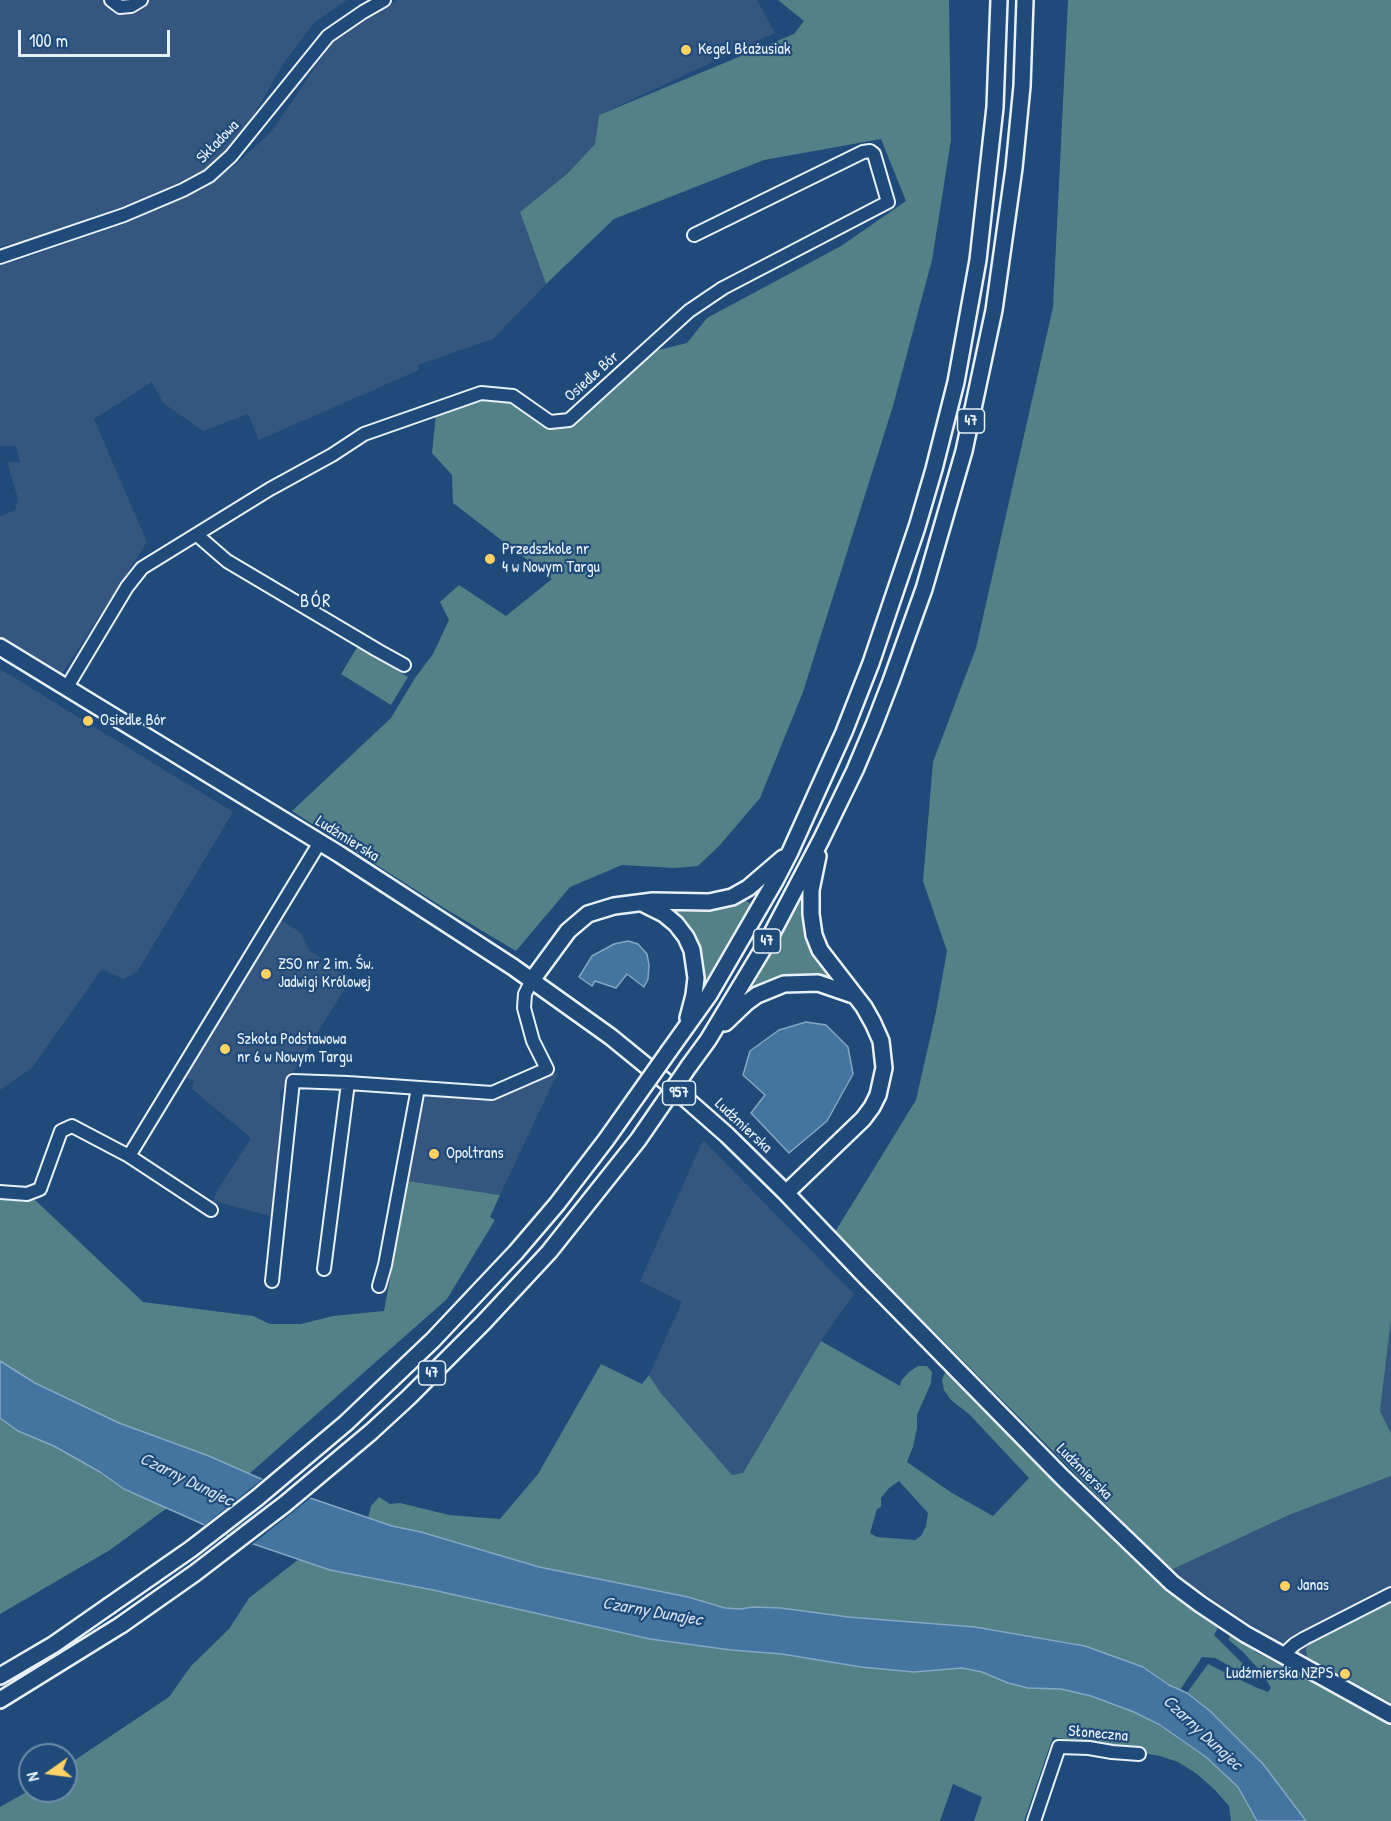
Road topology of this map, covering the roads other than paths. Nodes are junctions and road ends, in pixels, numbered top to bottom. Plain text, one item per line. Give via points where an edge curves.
1 (111, 0) edge
2 (141, 0) edge
3 (384, 0) edge
4 (999, 0) edge
5 (1025, 0) edge
6 (694, 235) dead end
7 (0, 257) edge
8 (197, 535) junction
9 (0, 647) edge
10 (405, 664) dead end
11 (67, 687) junction
12 (821, 840) junction
13 (320, 842) junction
14 (790, 852) junction
15 (642, 903) junction
16 (532, 980) junction
17 (853, 995) junction
18 (685, 1030) junction
19 (708, 1040) junction
20 (348, 1083) junction
21 (418, 1088) junction
22 (129, 1156) junction
23 (0, 1192) edge
24 (786, 1193) junction
25 (212, 1210) dead end
26 (324, 1269) dead end
27 (272, 1281) dead end
28 (379, 1286) dead end
29 (1391, 1594) edge
30 (1282, 1656) junction
31 (0, 1676) edge
32 (0, 1700) edge
33 (1391, 1714) edge
34 (1139, 1754) dead end
35 (1034, 1821) edge

1 - 2 street via 120,8
3 - 7 street, Składowa via 328,36 231,156 209,176 124,216
4 - 14 main road, 47 via 995,107 980,250 945,428 917,527 871,663
5 - 12 main road, 47 via 1022,86 1003,254 986,357 964,451 895,671 855,770
6 - 8 street, Osiedle Bór via 867,150 874,154 888,202 741,278 698,305 569,420 550,422 513,396 482,393 364,434
8 - 10 street via 227,561
8 - 11 street, Osiedle Bór via 142,568
9 - 11 main road, Ludźmierska / 957
11 - 13 main road, Ludźmierska / 957
12 - 17 main road via 811,890 814,935 820,950
12 - 19 main road, 47 via 769,939
13 - 16 main road, Ludźmierska / 957
13 - 22 street
14 - 15 main road via 732,897 709,902
14 - 18 main road, 47 via 721,975
15 - 16 main road via 601,909 579,920
15 - 18 main road via 676,924 692,950 696,978
16 - 21 street via 525,994 526,1024 547,1068 492,1093
16 - 24 main road, Ludźmierska / 957 via 642,1061
17 - 19 main road via 818,982 784,984 746,1003
17 - 24 main road via 881,1041 884,1068 878,1095 863,1119
18 - 31 main road, 47, bridge via 606,1140 516,1252 433,1340 346,1423 199,1543
19 - 32 main road, 47, bridge via 631,1150 549,1252 484,1322 371,1432 195,1573 121,1625
20 - 21 street
20 - 26 street
20 - 27 street via 293,1082
21 - 28 street
22 - 23 street via 72,1126 61,1131 40,1189 27,1194
22 - 25 street
24 - 30 main road, Ludźmierska / 957 via 1151,1564 1200,1604
29 - 30 street via 1305,1638
30 - 33 main road, Ludźmierska / 957
34 - 35 street, Słoneczna via 1059,1747

